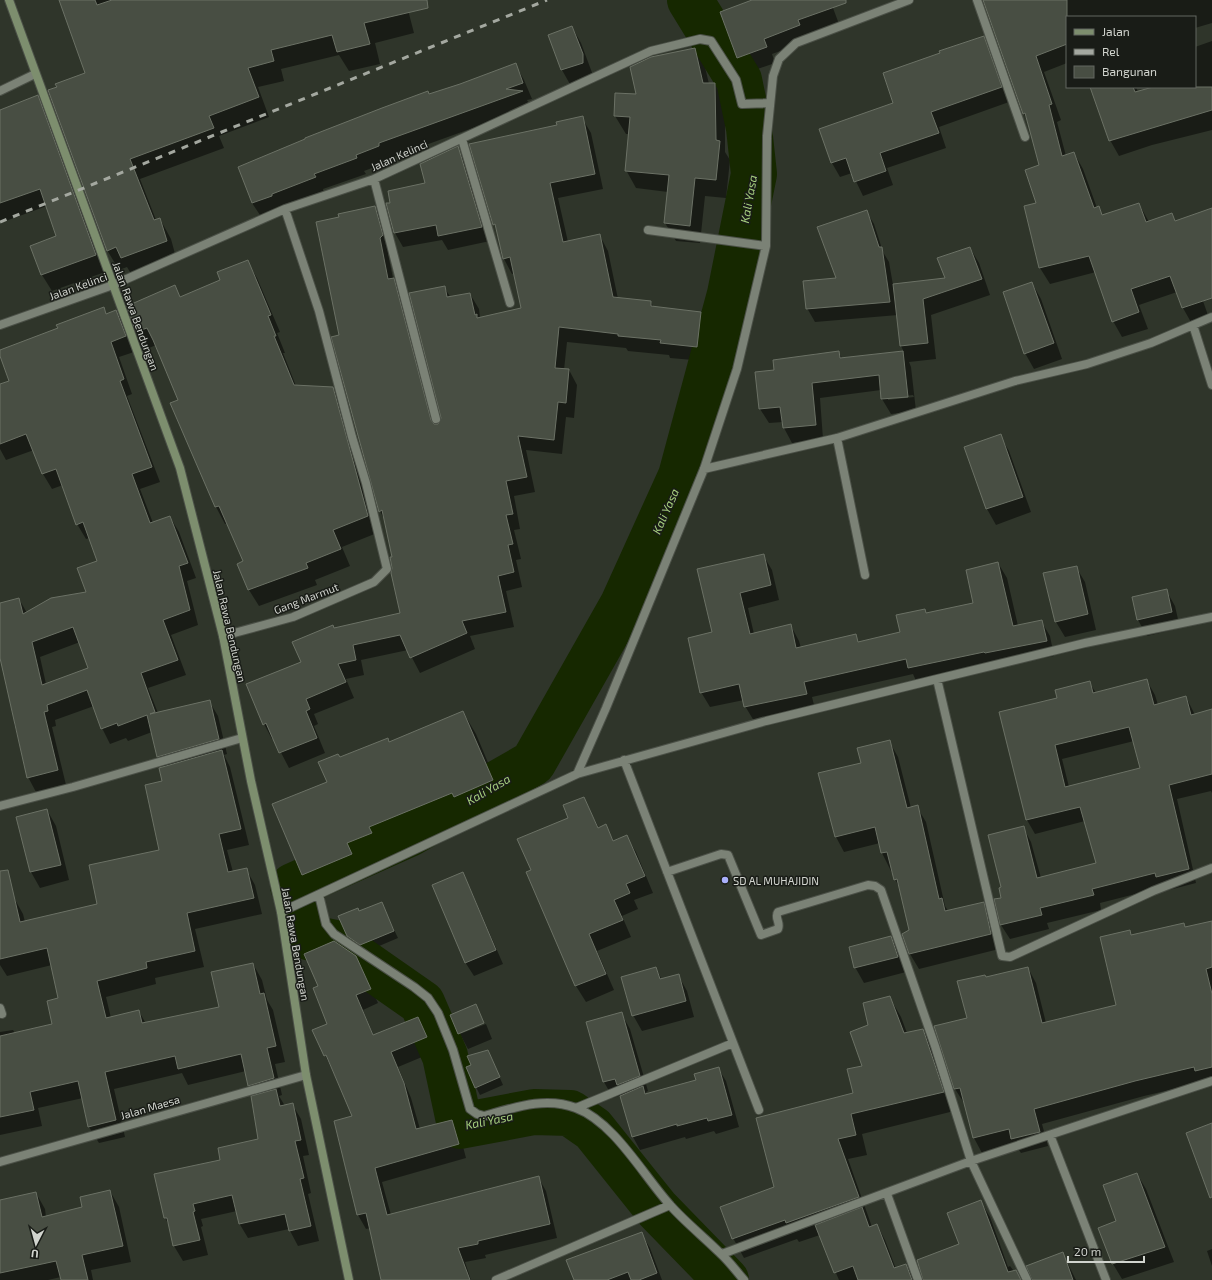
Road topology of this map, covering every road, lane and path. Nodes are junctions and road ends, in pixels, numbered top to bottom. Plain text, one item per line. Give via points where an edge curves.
1 (9, 0) edge
2 (909, 0) edge
3 (977, 0) edge
4 (35, 74) junction
5 (0, 91) edge
6 (769, 103) junction
7 (1025, 137) dead end
8 (462, 139) junction
9 (374, 179) junction
10 (285, 209) junction
11 (648, 230) dead end
12 (766, 246) junction
13 (113, 285) junction
14 (510, 303) dead end
15 (1212, 317) edge
16 (0, 325) edge
17 (1194, 328) junction
18 (1212, 385) edge
19 (436, 419) dead end
20 (837, 438) junction
21 (704, 469) junction
22 (866, 575) dead end
23 (1212, 617) edge
24 (223, 636) junction
25 (937, 679) junction
26 (242, 738) junction
27 (624, 760) junction
28 (577, 774) junction
29 (0, 806) edge
30 (1212, 868) edge
31 (667, 872) junction
32 (319, 895) junction
33 (281, 912) junction
34 (733, 1043) junction
35 (306, 1075) junction
36 (1212, 1081) edge
37 (576, 1108) junction
38 (759, 1110) dead end
39 (1050, 1135) junction
40 (971, 1161) junction
41 (0, 1162) edge
42 (887, 1194) junction
43 (670, 1205) junction
44 (722, 1254) junction
45 (349, 1280) edge
46 (496, 1280) edge
47 (744, 1280) edge
48 (918, 1280) edge
49 (1027, 1280) edge
50 (1106, 1280) edge

1 - 4 street, Jalan Rawa Bendungan
2 - 6 street via 796,43 779,59 773,76
3 - 7 street
4 - 5 street
4 - 13 street, Jalan Rawa Bendungan
6 - 8 street, Jalan Kelinci via 742,104 736,80 716,48 711,41 700,39 651,51 624,62
6 - 12 street via 766,136
8 - 9 street, Jalan Kelinci
8 - 14 street
9 - 10 street, Jalan Kelinci
9 - 19 street
10 - 13 street, Jalan Kelinci
10 - 24 street, Gang Marmut via 319,311 387,569 381,577 360,589 293,617
11 - 12 street
12 - 21 street via 737,369
13 - 16 street, Jalan Kelinci
13 - 24 street, Jalan Rawa Bendungan via 180,468
15 - 17 street
17 - 18 street
17 - 20 street via 1087,364 1015,381
20 - 21 street
20 - 22 street
21 - 28 street
23 - 25 street via 1085,643
24 - 26 street, Jalan Rawa Bendungan
25 - 27 street via 766,721
25 - 30 street via 1002,956 1010,957 1153,891
26 - 29 street
26 - 33 street, Jalan Rawa Bendungan
27 - 28 street
27 - 31 street
28 - 32 street
31 - 34 street
31 - 40 street via 721,854 728,855 761,935 778,929 778,912 864,886 875,886 881,890 935,1046
32 - 33 street
32 - 37 street via 326,924 334,934 428,998 438,1013 453,1050 470,1109 484,1116 530,1104 551,1103
33 - 35 street, Jalan Rawa Bendungan
34 - 37 street
34 - 38 street
35 - 41 street, Jalan Maesa
35 - 45 street, Jalan Rawa Bendungan
36 - 39 street
37 - 43 street via 594,1118 618,1139
39 - 40 street
39 - 50 street
40 - 42 street
40 - 49 street
42 - 44 street
42 - 48 street
43 - 44 street
43 - 46 street
44 - 47 street

